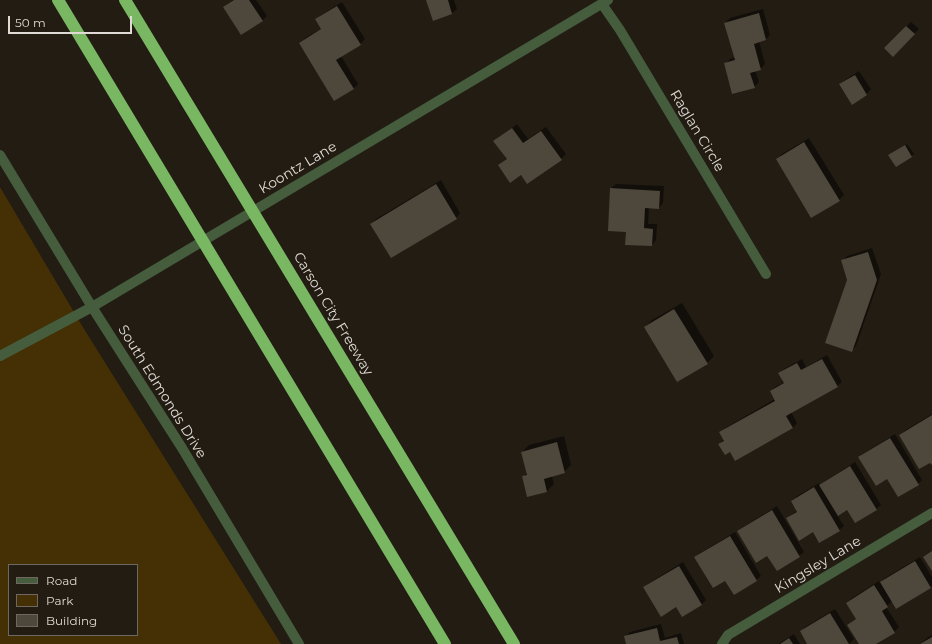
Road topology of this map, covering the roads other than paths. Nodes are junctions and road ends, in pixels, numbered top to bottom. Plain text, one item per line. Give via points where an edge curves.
1 (58, 0) edge
2 (125, 0) edge
3 (605, 2) edge
4 (0, 155) edge
5 (766, 274) dead end
6 (92, 307) junction
7 (0, 356) edge
8 (932, 513) edge
9 (299, 644) edge
10 (445, 644) edge
11 (514, 644) edge
12 (722, 644) edge

1 - 10 highway
2 - 11 highway, Carson City Freeway
3 - 5 street, Raglan Circle
3 - 6 street, Koontz Lane
4 - 6 street, South Edmonds Drive
6 - 7 street, Koontz Lane
6 - 9 street, South Edmonds Drive via 182,448
8 - 12 street, Kingsley Lane via 728,635

